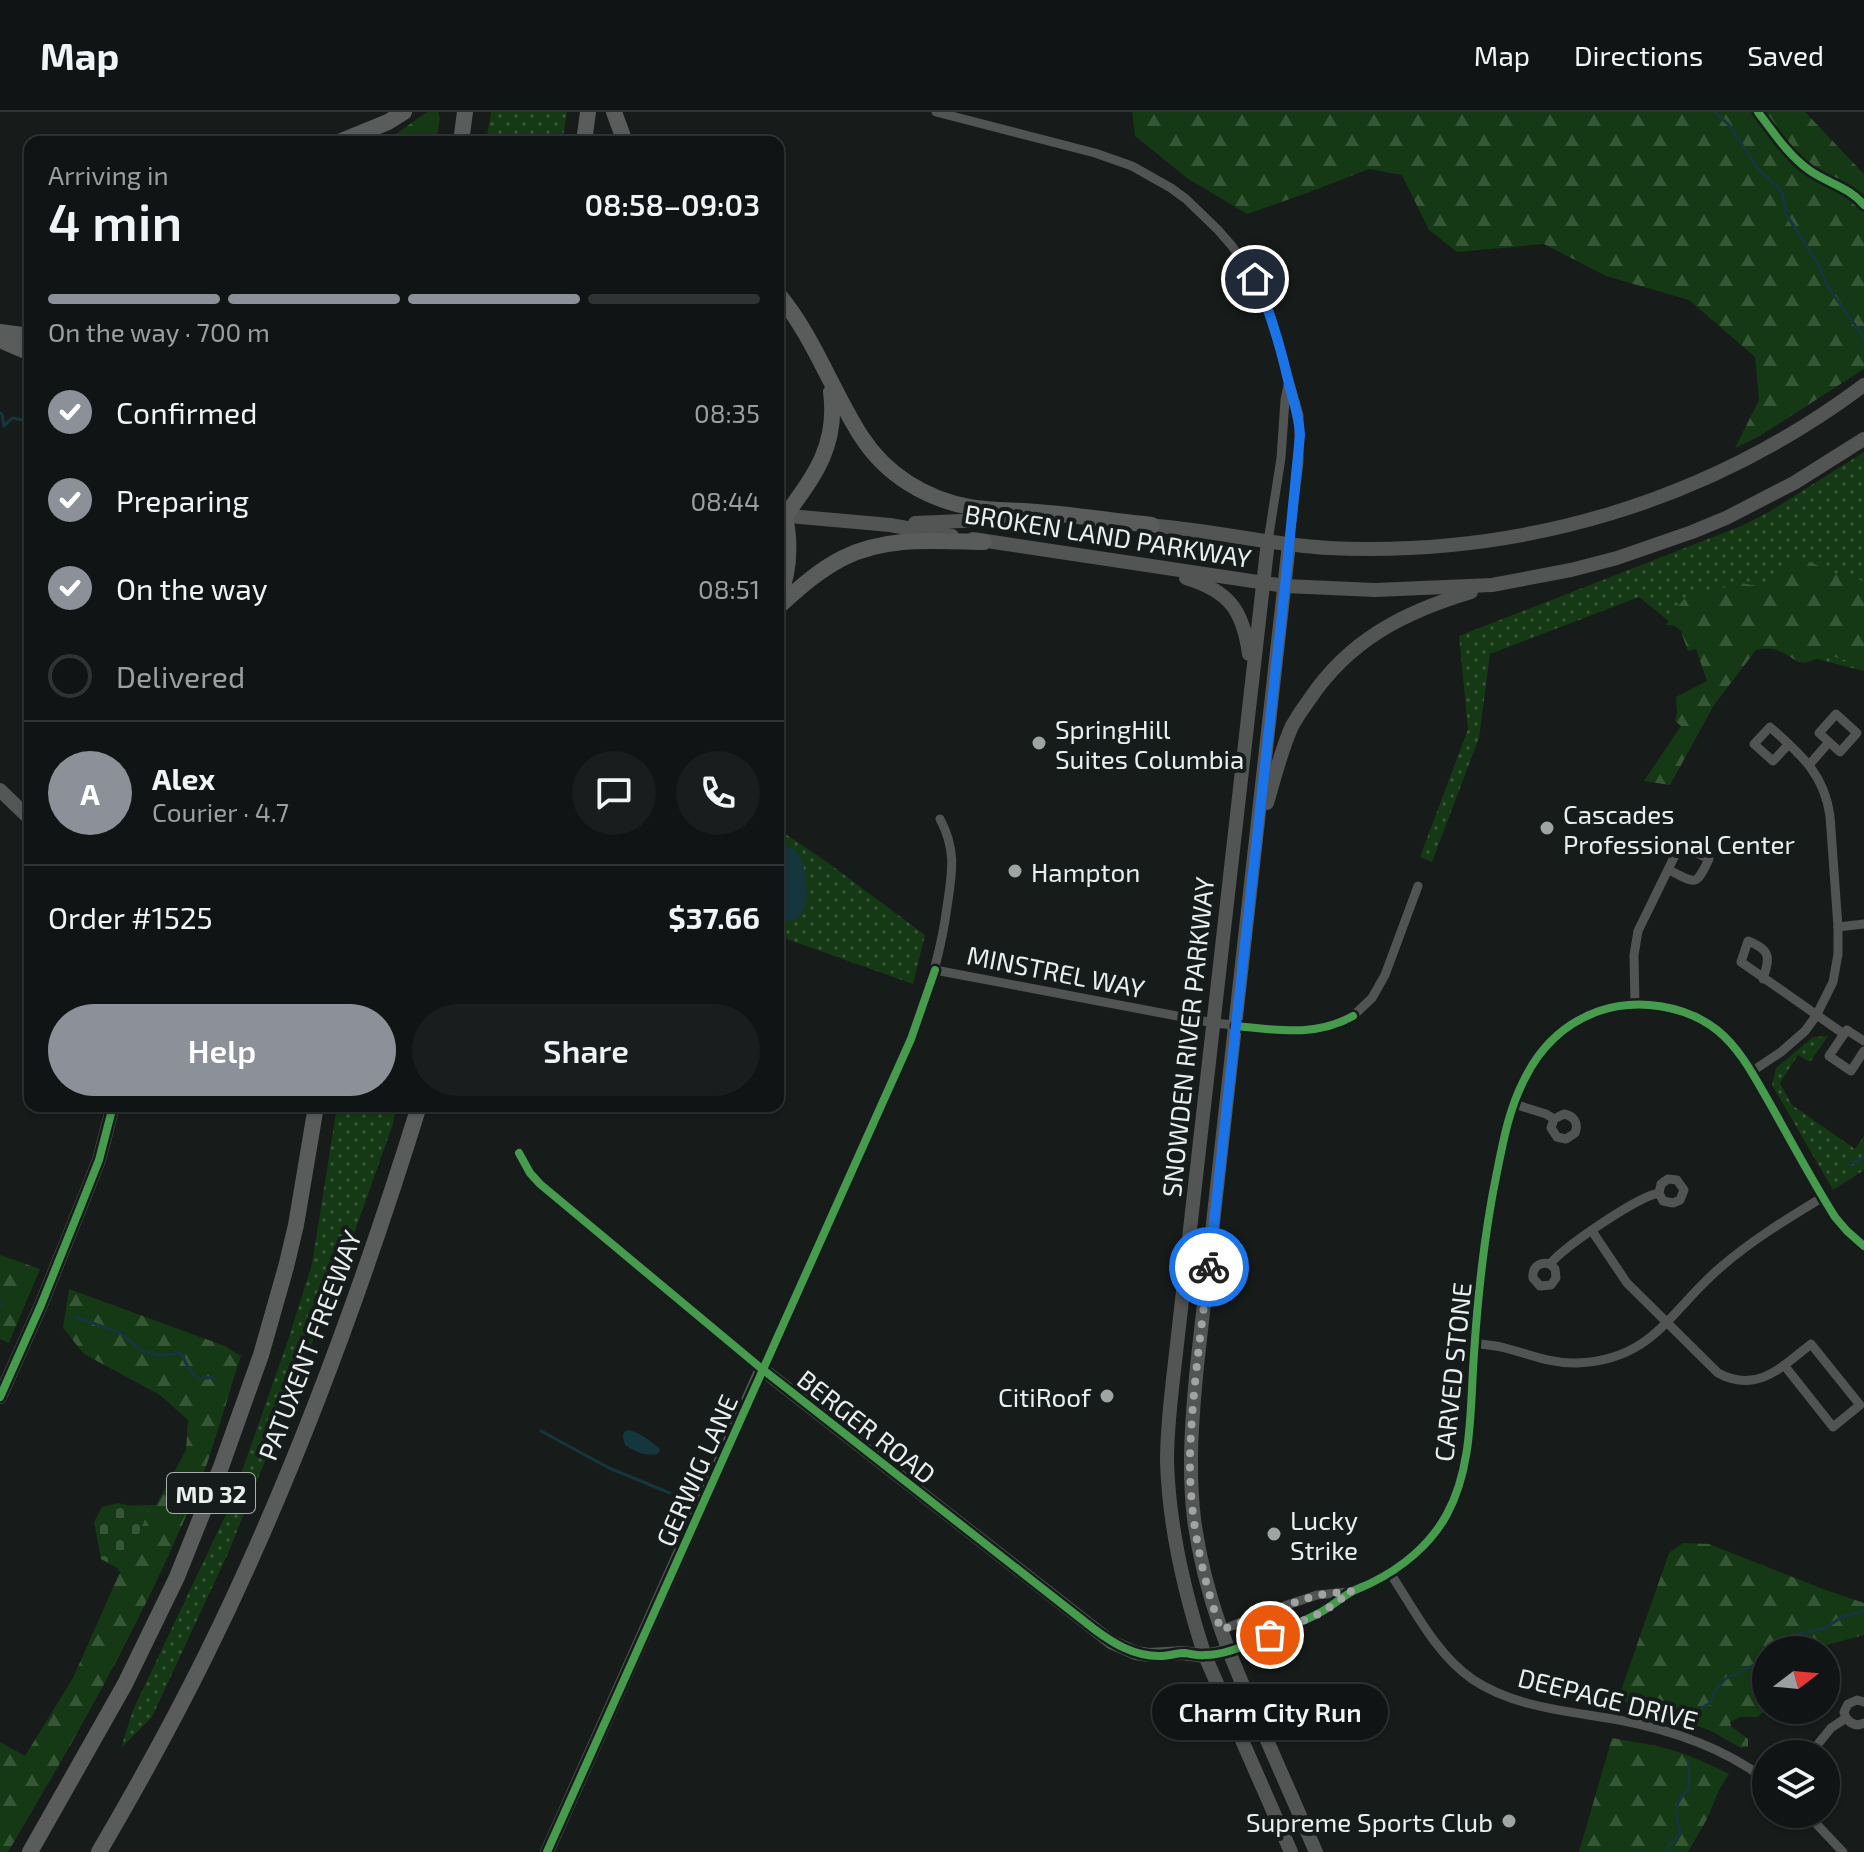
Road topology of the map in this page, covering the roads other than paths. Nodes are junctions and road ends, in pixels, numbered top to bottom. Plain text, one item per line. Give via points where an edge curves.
1 (404, 112) edge
2 (465, 112) edge
3 (588, 112) edge
4 (614, 112) edge
5 (936, 112) edge
6 (354, 136) edge
7 (462, 136) edge
8 (585, 136) edge
9 (623, 136) edge
10 (784, 302) edge
11 (0, 336) edge
12 (24, 336) edge
13 (24, 342) edge
14 (24, 350) edge
15 (830, 382) junction
16 (1288, 382) junction
17 (1864, 385) edge
18 (1864, 439) edge
19 (784, 511) edge
20 (784, 515) edge
21 (890, 525) junction
22 (1152, 525) junction
23 (784, 526) edge
24 (1268, 541) junction
25 (984, 542) junction
26 (1289, 544) junction
27 (1148, 566) junction
28 (784, 582) edge
29 (1262, 582) junction
30 (1492, 585) junction
31 (1285, 586) junction
32 (784, 602) edge
33 (1252, 677) junction
34 (1829, 742) dead end
35 (1789, 744) dead end
36 (1809, 765) junction
37 (0, 790) edge
38 (24, 813) edge
39 (940, 819) dead end
40 (1255, 850) junction
41 (1669, 870) junction
42 (1418, 886) dead end
43 (1864, 924) edge
44 (1838, 927) junction
45 (935, 970) junction
46 (1763, 979) dead end
47 (1635, 1005) junction
48 (1816, 1016) junction
49 (1214, 1023) junction
50 (1236, 1026) junction
51 (1844, 1034) junction
52 (1864, 1041) edge
53 (1864, 1051) edge
54 (1751, 1072) junction
55 (1514, 1104) junction
56 (112, 1112) edge
57 (315, 1112) edge
58 (417, 1112) edge
59 (1554, 1119) dead end
60 (519, 1153) dead end
61 (1659, 1193) dead end
62 (1823, 1197) junction
63 (1592, 1231) junction
64 (1864, 1246) edge
65 (1550, 1264) dead end
66 (1667, 1323) junction
67 (1474, 1343) junction
68 (1784, 1365) junction
69 (762, 1369) junction
70 (0, 1397) edge
71 (1390, 1573) junction
72 (1352, 1591) junction
73 (1221, 1630) junction
74 (1200, 1640) junction
75 (1228, 1651) junction
76 (1183, 1653) junction
77 (1205, 1656) junction
78 (1864, 1702) edge
79 (1846, 1718) junction
80 (1864, 1723) edge
81 (1821, 1740) edge
82 (1752, 1771) edge
83 (1820, 1828) edge
84 (30, 1852) edge
85 (99, 1852) edge
86 (547, 1852) edge
87 (1291, 1852) edge
88 (1316, 1852) edge
89 (1843, 1852) edge

1 - 6 highway
2 - 7 highway
3 - 8 highway
4 - 9 highway
5 - 16 street via 1117,159 1171,188 1218,230 1255,279 1280,343
10 - 15 highway
11 - 12 highway
11 - 13 street
11 - 14 highway
15 - 19 highway via 833,416 827,450
15 - 22 highway via 880,460 898,477 939,499 973,508
16 - 24 street
16 - 26 street via 1300,435
17 - 26 main road, BROKEN LAND PARKWAY via 1788,436 1711,477 1577,523 1430,548
18 - 30 main road, BROKEN LAND PARKWAY via 1794,483 1692,532 1617,558
20 - 21 main road, BROKEN LAND PARKWAY
21 - 22 main road, BROKEN LAND PARKWAY via 1040,519
21 - 25 main road, BROKEN LAND PARKWAY
22 - 24 main road, BROKEN LAND PARKWAY
23 - 28 highway via 789,543
24 - 26 main road, BROKEN LAND PARKWAY
24 - 29 main road, SNOWDEN RIVER PARKWAY
25 - 27 main road, BROKEN LAND PARKWAY
25 - 32 highway via 908,541 866,548 823,570
26 - 31 main road, SNOWDEN RIVER PARKWAY
27 - 29 main road, BROKEN LAND PARKWAY
27 - 33 main road via 1211,587 1230,602 1246,634
29 - 31 main road, BROKEN LAND PARKWAY
29 - 33 main road, SNOWDEN RIVER PARKWAY
30 - 31 main road, BROKEN LAND PARKWAY via 1375,590
30 - 40 main road via 1392,623 1333,669 1293,724
31 - 40 main road, SNOWDEN RIVER PARKWAY
33 - 49 main road, SNOWDEN RIVER PARKWAY
34 - 36 street
35 - 36 street
36 - 44 street via 1828,802
37 - 38 street
39 - 45 street, GERWIG LANE via 949,835 952,866
40 - 50 main road, SNOWDEN RIVER PARKWAY
41 - 41 street via 1680,845 1709,859 1697,880
41 - 47 street via 1635,944
42 - 50 street, MINSTREL WAY via 1379,988 1353,1016 1312,1031
43 - 44 street
44 - 48 street via 1836,971
45 - 49 street, MINSTREL WAY
45 - 69 street, GERWIG LANE via 918,1023
46 - 48 street
47 - 54 street, CARVED STONE via 1669,1008 1703,1021 1729,1042
47 - 55 street, CARVED STONE via 1604,1009 1559,1033 1534,1062
48 - 51 street
48 - 54 street via 1794,1042
49 - 50 street, MINSTREL WAY
49 - 74 main road, SNOWDEN RIVER PARKWAY via 1167,1459 1178,1558
50 - 73 main road, SNOWDEN RIVER PARKWAY via 1190,1457 1200,1554
51 - 52 street via 1847,1030
51 - 53 street via 1829,1056 1851,1071
54 - 62 street, CARVED STONE
55 - 59 street
55 - 67 street, CARVED STONE via 1488,1218
56 - 70 street via 94,1172
57 - 84 highway, PATUXENT FREEWAY / MD 32 via 286,1267 221,1467 177,1577 125,1684
58 - 85 highway, PATUXENT FREEWAY / MD 32 via 307,1426 207,1653
60 - 69 street, BERGER ROAD via 540,1184
61 - 63 street
62 - 64 street, CARVED STONE
62 - 66 street via 1738,1252
63 - 65 street
63 - 66 street via 1627,1283
66 - 67 street via 1653,1337 1612,1358 1575,1363
66 - 68 street via 1728,1378 1754,1380
67 - 71 street, CARVED STONE via 1468,1438 1456,1494 1429,1540
68 - 68 street via 1811,1344 1860,1405 1833,1427
69 - 76 street, BERGER ROAD via 1111,1642 1149,1655
69 - 86 street, GERWIG LANE
71 - 72 street, CARVED STONE
71 - 82 street, DEEPAGE DRIVE via 1440,1648 1486,1687 1522,1702 1679,1735
72 - 73 street, CARVED STONE via 1317,1595
72 - 75 street, CARVED STONE via 1323,1612
73 - 74 street
73 - 75 main road, SNOWDEN RIVER PARKWAY
74 - 76 street
74 - 77 main road, SNOWDEN RIVER PARKWAY
75 - 77 street, BERGER ROAD
75 - 88 main road, SNOWDEN RIVER PARKWAY
76 - 77 street, BERGER ROAD
77 - 87 main road, SNOWDEN RIVER PARKWAY
78 - 79 street via 1848,1704
79 - 80 street
79 - 81 street
83 - 89 street

